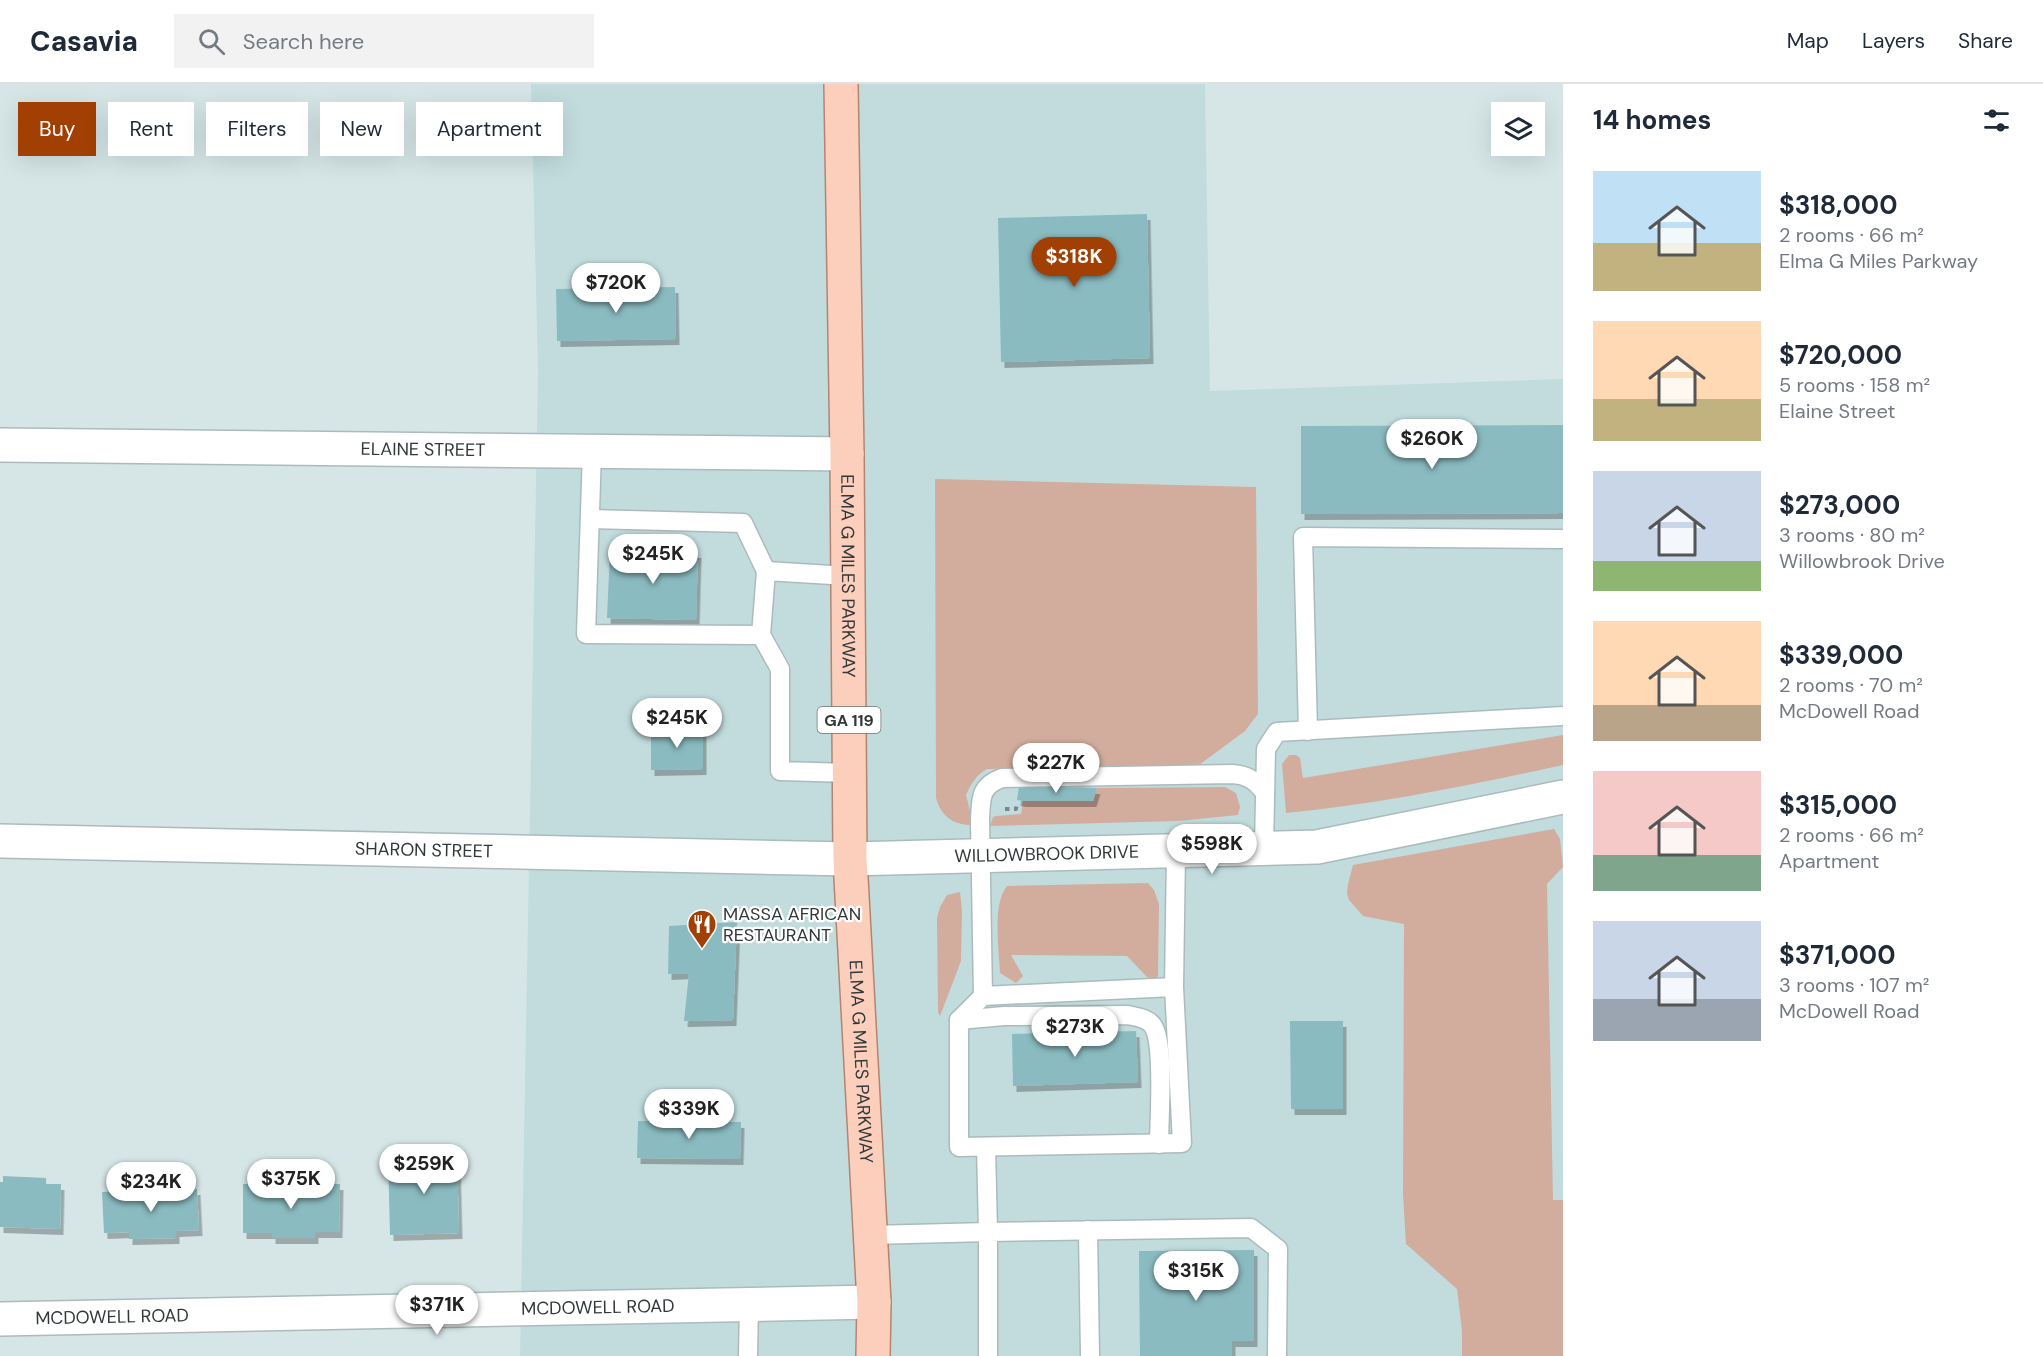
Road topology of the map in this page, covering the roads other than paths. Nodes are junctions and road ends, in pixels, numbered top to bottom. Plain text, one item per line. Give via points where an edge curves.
1 (841, 84) edge
2 (0, 445) edge
3 (592, 451) junction
4 (847, 454) junction
5 (590, 519) junction
6 (1563, 539) edge
7 (766, 571) junction
8 (848, 576) junction
9 (761, 635) junction
10 (1563, 717) edge
11 (1308, 731) junction
12 (849, 773) junction
13 (1265, 793) junction
14 (1563, 797) edge
15 (0, 841) edge
16 (1264, 848) junction
17 (1176, 850) junction
18 (981, 855) junction
19 (850, 858) junction
20 (1174, 987) junction
21 (983, 996) junction
22 (959, 1020) junction
23 (1158, 1144) junction
24 (986, 1147) junction
25 (1088, 1230) junction
26 (988, 1232) junction
27 (870, 1235) junction
28 (874, 1302) junction
29 (749, 1304) junction
30 (0, 1319) edge
31 (748, 1356) edge
32 (873, 1356) edge
33 (987, 1356) edge
34 (1090, 1356) edge
35 (1277, 1356) edge

1 - 4 main road, ELMA G MILES PARKWAY / GA 119
2 - 3 street, ELAINE STREET
3 - 4 street, ELAINE STREET
3 - 5 lane
4 - 8 main road, ELMA G MILES PARKWAY / GA 119
5 - 7 lane via 743,524
5 - 9 lane via 586,634
6 - 11 lane via 1303,537
7 - 8 lane
7 - 9 lane
8 - 12 main road, ELMA G MILES PARKWAY / GA 119
9 - 12 lane via 780,669 780,771
10 - 11 lane
11 - 13 lane via 1277,732 1266,749
12 - 19 main road, ELMA G MILES PARKWAY / GA 119
13 - 16 lane
13 - 18 lane via 1252,779 1232,774 1002,778 988,786 982,796
14 - 16 street, WILLOWBROOK DRIVE via 1317,847
15 - 19 street, SHARON STREET
16 - 17 street, WILLOWBROOK DRIVE
17 - 18 street, WILLOWBROOK DRIVE
17 - 20 lane
18 - 19 street, WILLOWBROOK DRIVE
18 - 21 lane
19 - 27 main road, ELMA G MILES PARKWAY / GA 119
20 - 21 lane
20 - 23 lane via 1182,1143
21 - 22 lane
22 - 23 lane via 1128,1016 1153,1025 1160,1070
22 - 24 lane via 959,1148
23 - 24 lane
24 - 26 lane
25 - 26 lane
25 - 34 lane
25 - 35 lane via 1251,1228 1278,1249
26 - 27 lane
26 - 33 lane
27 - 28 main road, ELMA G MILES PARKWAY / GA 119
28 - 29 street, MCDOWELL ROAD
28 - 32 main road, ELMA G MILES PARKWAY / GA 119
29 - 30 street, MCDOWELL ROAD
29 - 31 lane

